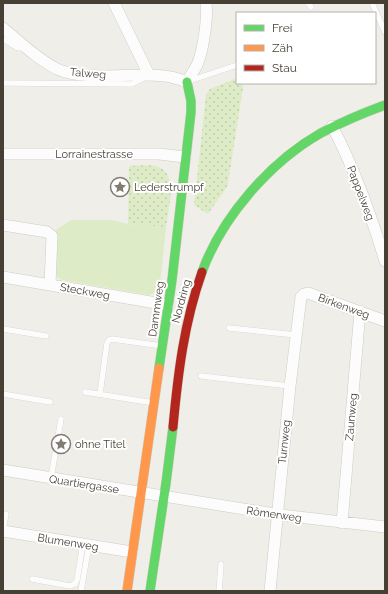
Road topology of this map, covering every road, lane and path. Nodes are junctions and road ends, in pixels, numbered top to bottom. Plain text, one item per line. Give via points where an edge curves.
1 (114, 3) edge
2 (206, 3) edge
3 (374, 4) edge
4 (3, 28) edge
5 (385, 32) edge
6 (3, 39) edge
7 (24, 45) junction
8 (236, 65) edge
9 (149, 75) junction
10 (187, 82) junction
11 (3, 83) edge
12 (385, 105) edge
13 (332, 126) junction
14 (3, 154) edge
15 (185, 157) junction
16 (3, 225) edge
17 (385, 261) edge
18 (3, 277) edge
19 (50, 285) junction
20 (304, 294) joint
21 (168, 304) junction
22 (360, 311) junction
23 (385, 321) edge
24 (229, 328) dead end
25 (3, 329) edge
26 (296, 335) junction
27 (46, 336) dead end
28 (163, 346) junction
29 (201, 376) dead end
30 (290, 386) junction
31 (85, 392) dead end
32 (3, 394) edge
33 (100, 394) junction
34 (50, 402) dead end
35 (154, 404) junction
36 (61, 419) dead end
37 (3, 470) edge
38 (51, 478) junction
39 (141, 493) junction
40 (164, 497) junction
41 (6, 514) dead end
42 (277, 514) junction
43 (342, 523) junction
44 (385, 527) edge
45 (3, 531) edge
46 (86, 545) junction
47 (132, 552) junction
48 (221, 564) dead end
49 (32, 579) dead end
50 (81, 591) edge
51 (127, 591) edge
52 (150, 591) edge
53 (219, 591) edge
54 (270, 591) edge

1 - 9 street
2 - 10 street via 207,22 200,55
3 - 5 lane
4 - 7 street, Talweg
6 - 7 lane via 16,47
7 - 9 street, Talweg via 56,68 67,72 94,75
8 - 10 lane
9 - 10 street, Talweg
9 - 11 lane via 132,84
10 - 15 main road, Dammweg via 191,101
12 - 13 main road, Nordring
13 - 17 street, Pappelweg via 354,172
13 - 40 main road, Nordring via 298,147 266,175 232,216 208,258 193,297 186,330
14 - 15 street, Lorrainestrasse via 159,154
15 - 21 main road, Dammweg
16 - 19 street via 47,232 52,236
18 - 19 street, Steckweg
19 - 21 street, Steckweg
20 - 22 street, Birkenweg via 308,292
20 - 26 street, Turnweg via 300,300
21 - 28 main road, Dammweg
22 - 23 street, Birkenweg
22 - 43 street, Zaunweg
24 - 26 lane
25 - 27 lane
26 - 30 street, Turnweg
28 - 33 lane via 109,340
28 - 35 main road, Dammweg
29 - 30 lane
30 - 42 street, Turnweg
31 - 33 lane
32 - 34 lane
33 - 35 lane
35 - 39 main road, Dammweg
36 - 38 lane
37 - 38 street, Quartiergasse
38 - 39 street, Quartiergasse
39 - 40 street, Quartiergasse
39 - 47 main road, Dammweg
40 - 42 street, Römerweg
40 - 52 main road, Nordring
41 - 45 lane
42 - 43 street, Römerweg
42 - 54 street, Turnweg
43 - 44 street, Römerweg
45 - 46 street, Blumenweg
46 - 47 street, Blumenweg
46 - 49 lane via 75,584 70,586
46 - 50 lane
47 - 51 main road, Dammweg
48 - 53 lane

